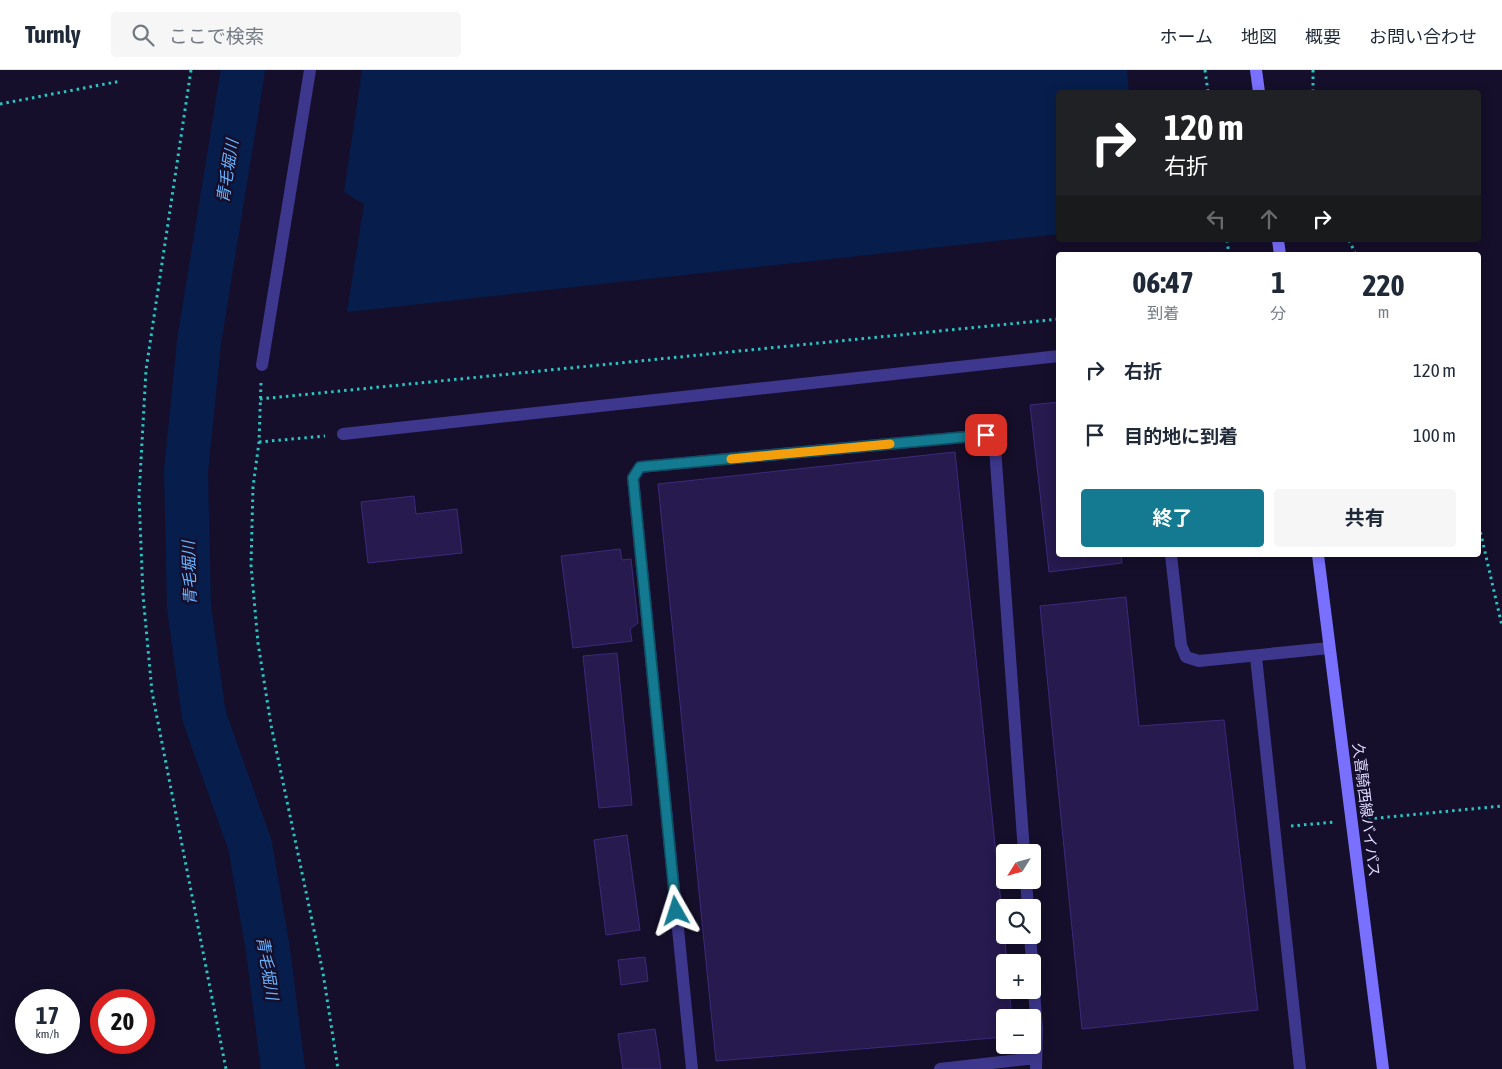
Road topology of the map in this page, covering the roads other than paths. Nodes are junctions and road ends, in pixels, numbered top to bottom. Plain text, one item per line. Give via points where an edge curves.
1 (310, 70) edge
2 (1256, 70) edge
3 (1259, 90) edge
4 (1056, 356) edge
5 (262, 365) road end
6 (343, 434) road end
7 (1171, 557) edge
8 (1318, 557) edge
9 (1329, 648) junction
10 (1256, 657) junction
11 (1023, 844) edge
12 (1035, 999) edge
13 (1035, 1064) edge
14 (692, 1069) edge
15 (940, 1069) edge
16 (1300, 1069) edge
17 (1383, 1069) edge

1 - 5 lane
2 - 3 main road
4 - 6 lane
7 - 10 lane via 1181,645 1186,657 1199,662
8 - 9 main road, 久喜騎西線バイパス
9 - 10 lane
9 - 17 main road, 久喜騎西線バイパス
10 - 16 lane
11 - 14 lane via 995,448 986,435 640,467 633,478
12 - 13 lane
13 - 15 lane

